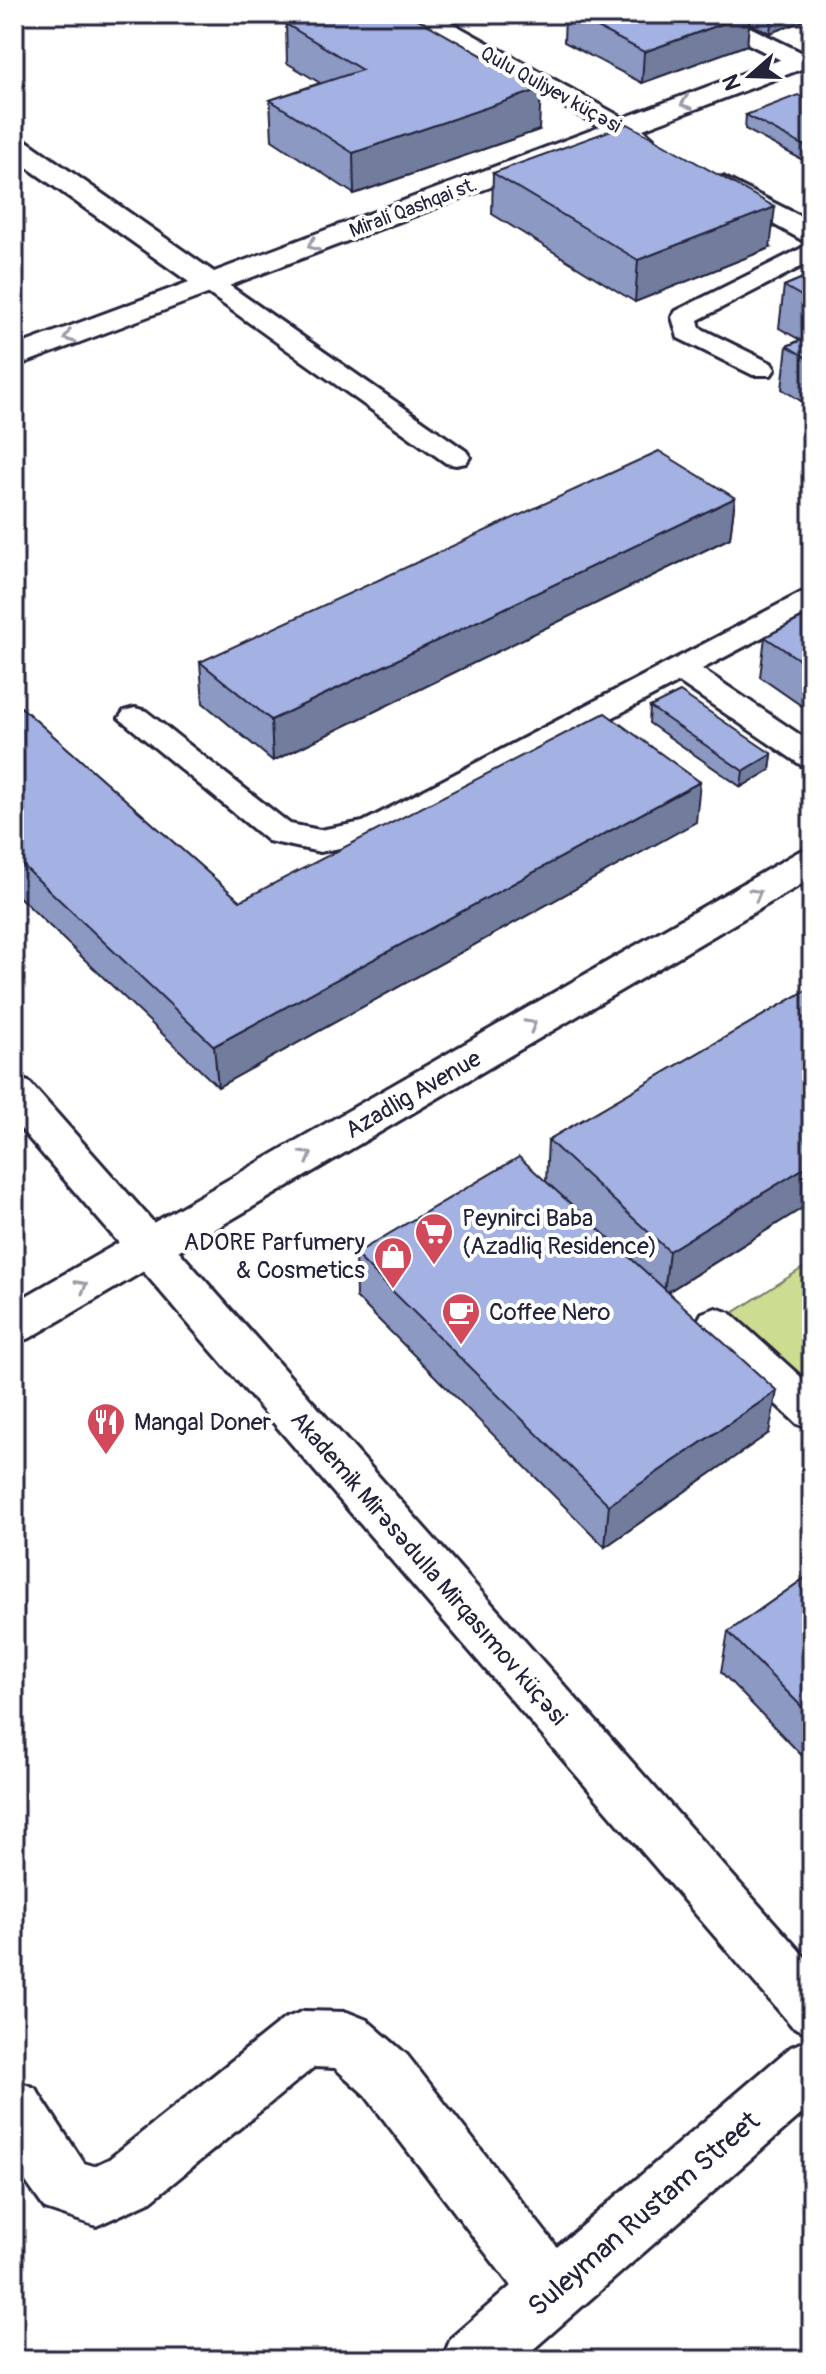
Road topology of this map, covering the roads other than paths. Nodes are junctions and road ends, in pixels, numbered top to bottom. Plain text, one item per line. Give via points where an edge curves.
1 (417, 14) edge
2 (706, 14) edge
3 (806, 58) edge
4 (621, 128) junction
5 (14, 145) edge
6 (662, 150) edge
7 (703, 173) edge
8 (812, 234) edge
9 (812, 251) edge
10 (211, 284) junction
11 (14, 358) edge
12 (762, 369) dead end
13 (456, 457) dead end
14 (812, 599) edge
15 (680, 668) junction
16 (135, 718) dead end
17 (812, 758) edge
18 (812, 861) edge
19 (14, 1093) edge
20 (149, 1248) junction
21 (19, 1313) edge
22 (716, 1324) dead end
23 (812, 1412) edge
24 (812, 2007) edge
25 (812, 2067) edge
26 (14, 2109) edge
27 (553, 2291) junction
28 (473, 2360) edge

1 - 4 street, Qulu Quliyev küçəsi
2 - 3 lane
3 -> 4 street, Mirali Qashqai st.
4 - 6 street, Qulu Quliyev küçəsi
4 -> 10 street, Mirali Qashqai st.
5 - 10 street
7 - 8 street
9 - 12 lane via 685,317 687,332
10 -> 11 street, Mirali Qashqai st.
10 - 13 lane
14 - 15 lane
15 - 16 lane via 372,831 320,841 280,833
15 - 17 lane
20 -> 18 street, Azadlig Avenue
19 - 20 street, Akademik Mirəsədulla Mirqasımov küçəsi
21 -> 20 street, Azadlig Avenue
20 - 24 street, Akademik Mirəsədulla Mirqasımov küçəsi
22 - 23 lane
25 - 27 street, Suleyman Rustam Street
26 - 27 street via 66,2188 96,2196 130,2180 304,2039 347,2040 386,2075
27 - 28 street, Suleyman Rustam Street

